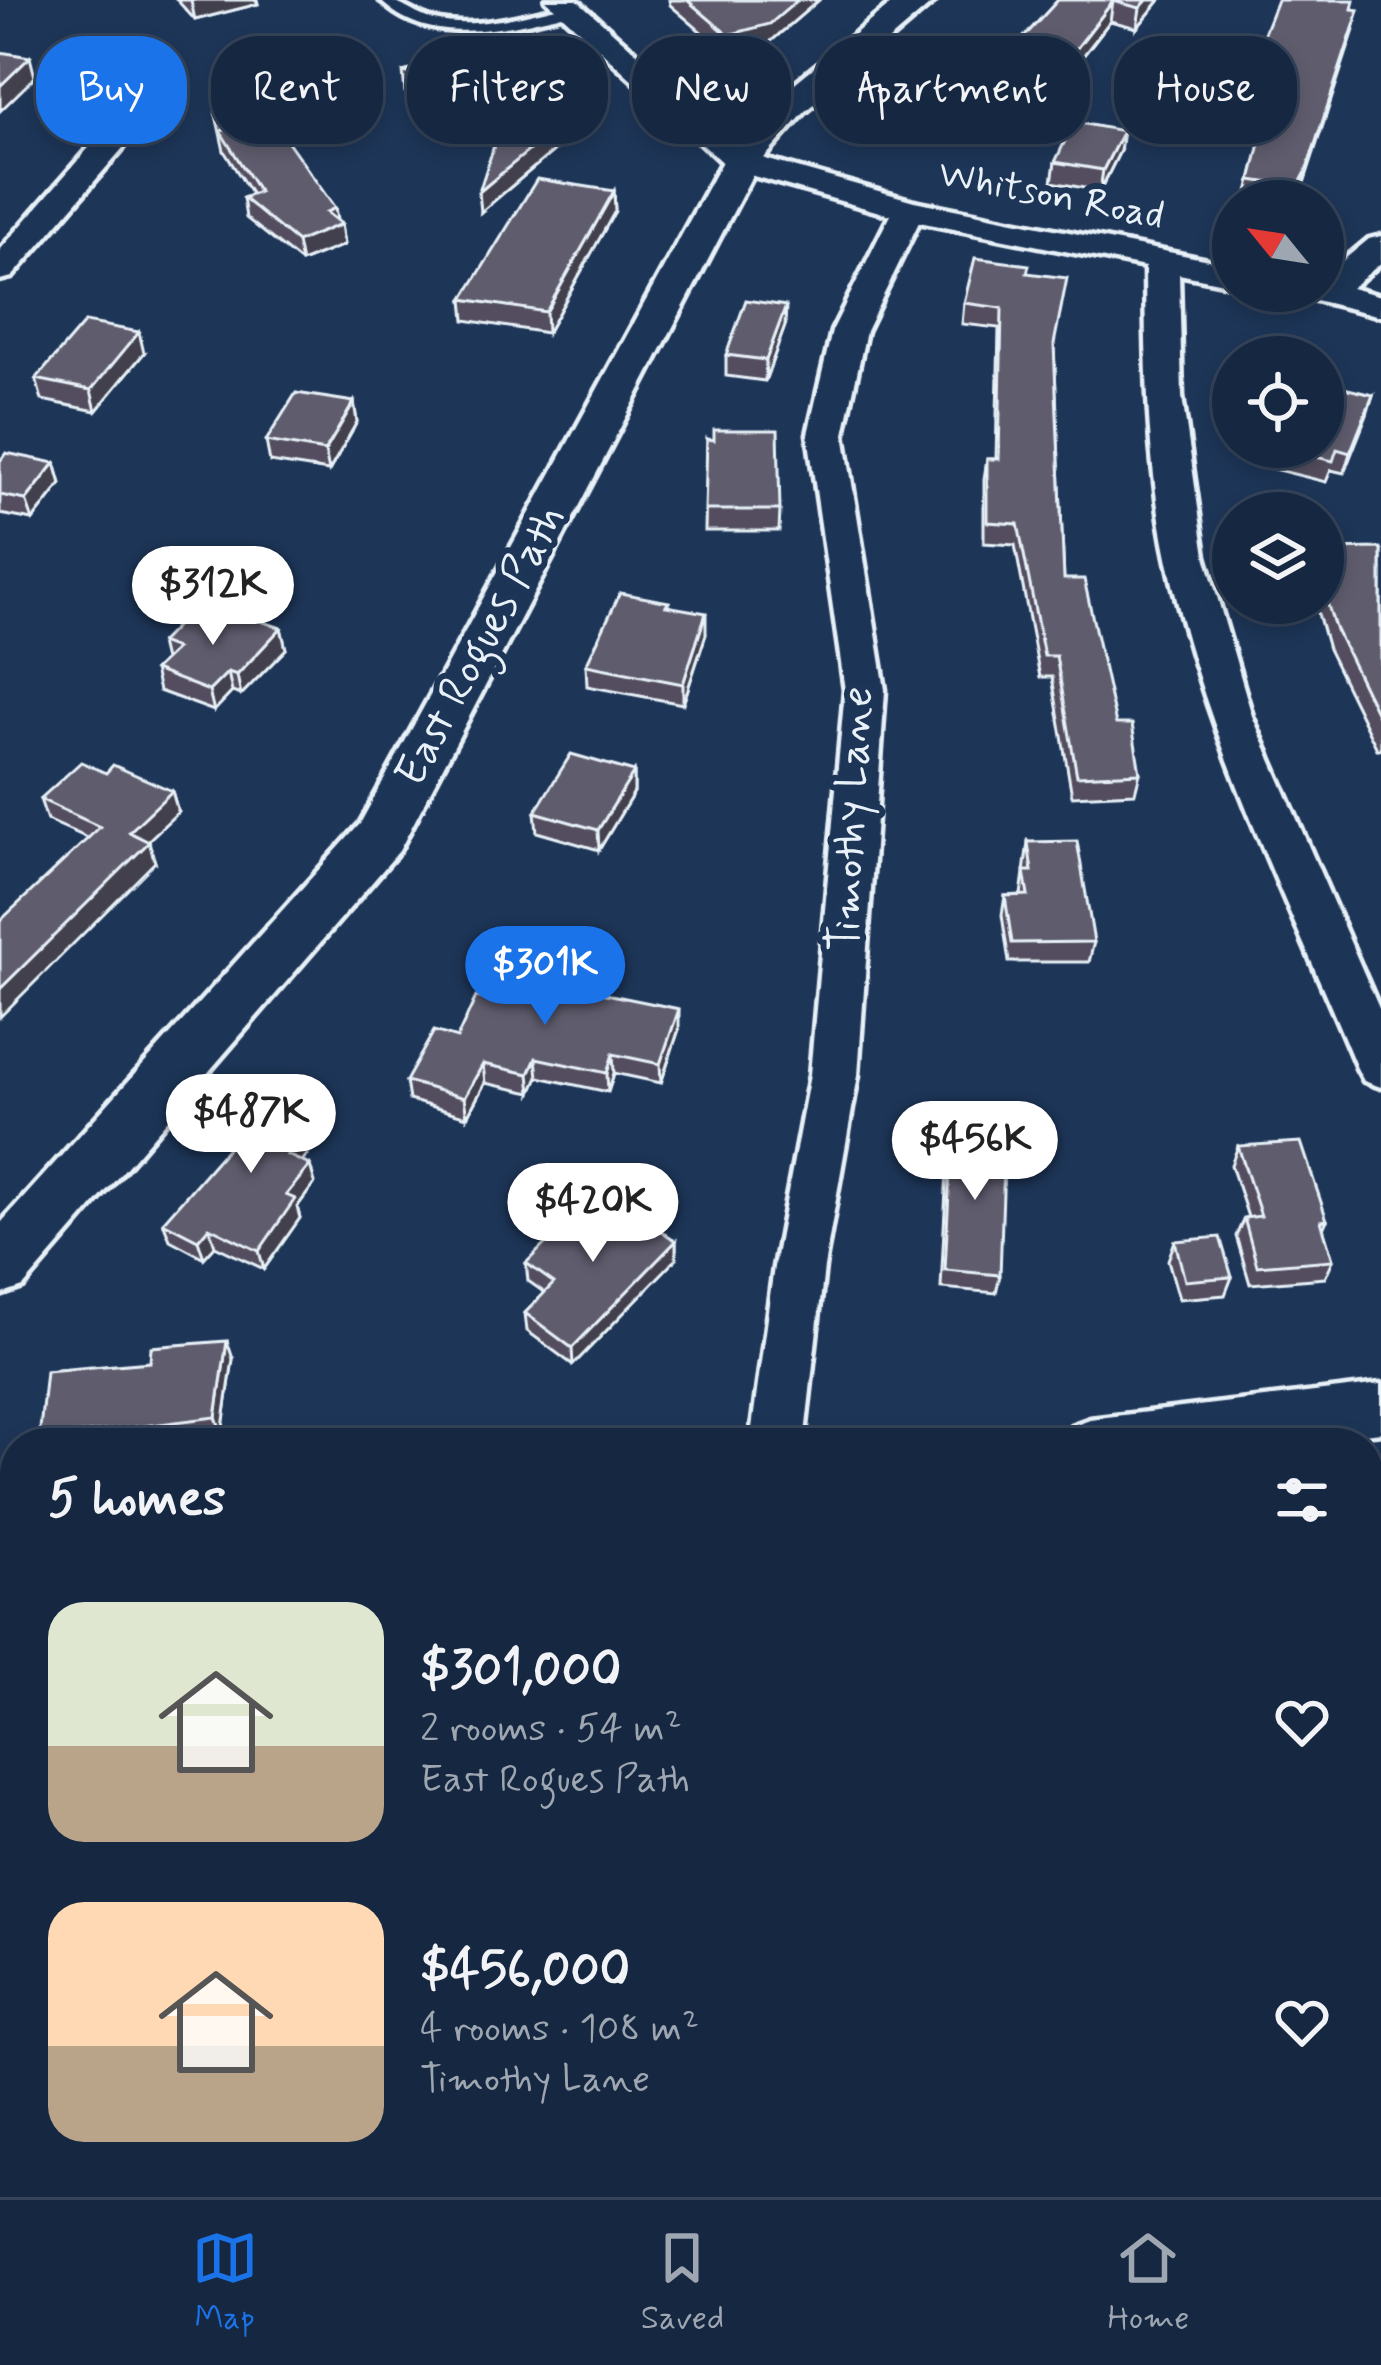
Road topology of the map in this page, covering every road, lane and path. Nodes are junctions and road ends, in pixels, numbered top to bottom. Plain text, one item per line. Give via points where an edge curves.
1 (386, 0) edge
2 (918, 0) edge
3 (565, 5) edge
4 (109, 144) edge
5 (740, 162) junction
6 (909, 210) junction
7 (1381, 246) edge
8 (1162, 261) junction
9 (0, 269) edge
10 (1212, 270) edge
11 (1344, 275) edge
12 (1344, 297) edge
13 (1381, 306) edge
14 (1381, 1068) edge
15 (0, 1268) edge
16 (1381, 1408) edge
17 (779, 1428) edge
18 (1215, 1428) edge

1 - 3 lane via 433,25 485,26
2 - 5 street, East Rogues Path via 792,104
3 - 5 street, Whitson Road
4 - 9 street
5 - 6 street, Whitson Road
5 - 15 street, East Rogues Path via 380,837
6 - 8 street, Whitson Road
6 - 17 street, Timothy Lane via 849,331 826,434 865,690 834,1075
7 - 11 street
8 - 10 street, Whitson Road
8 - 14 street via 1164,397 1186,556 1231,716
12 - 13 street
16 - 18 street

